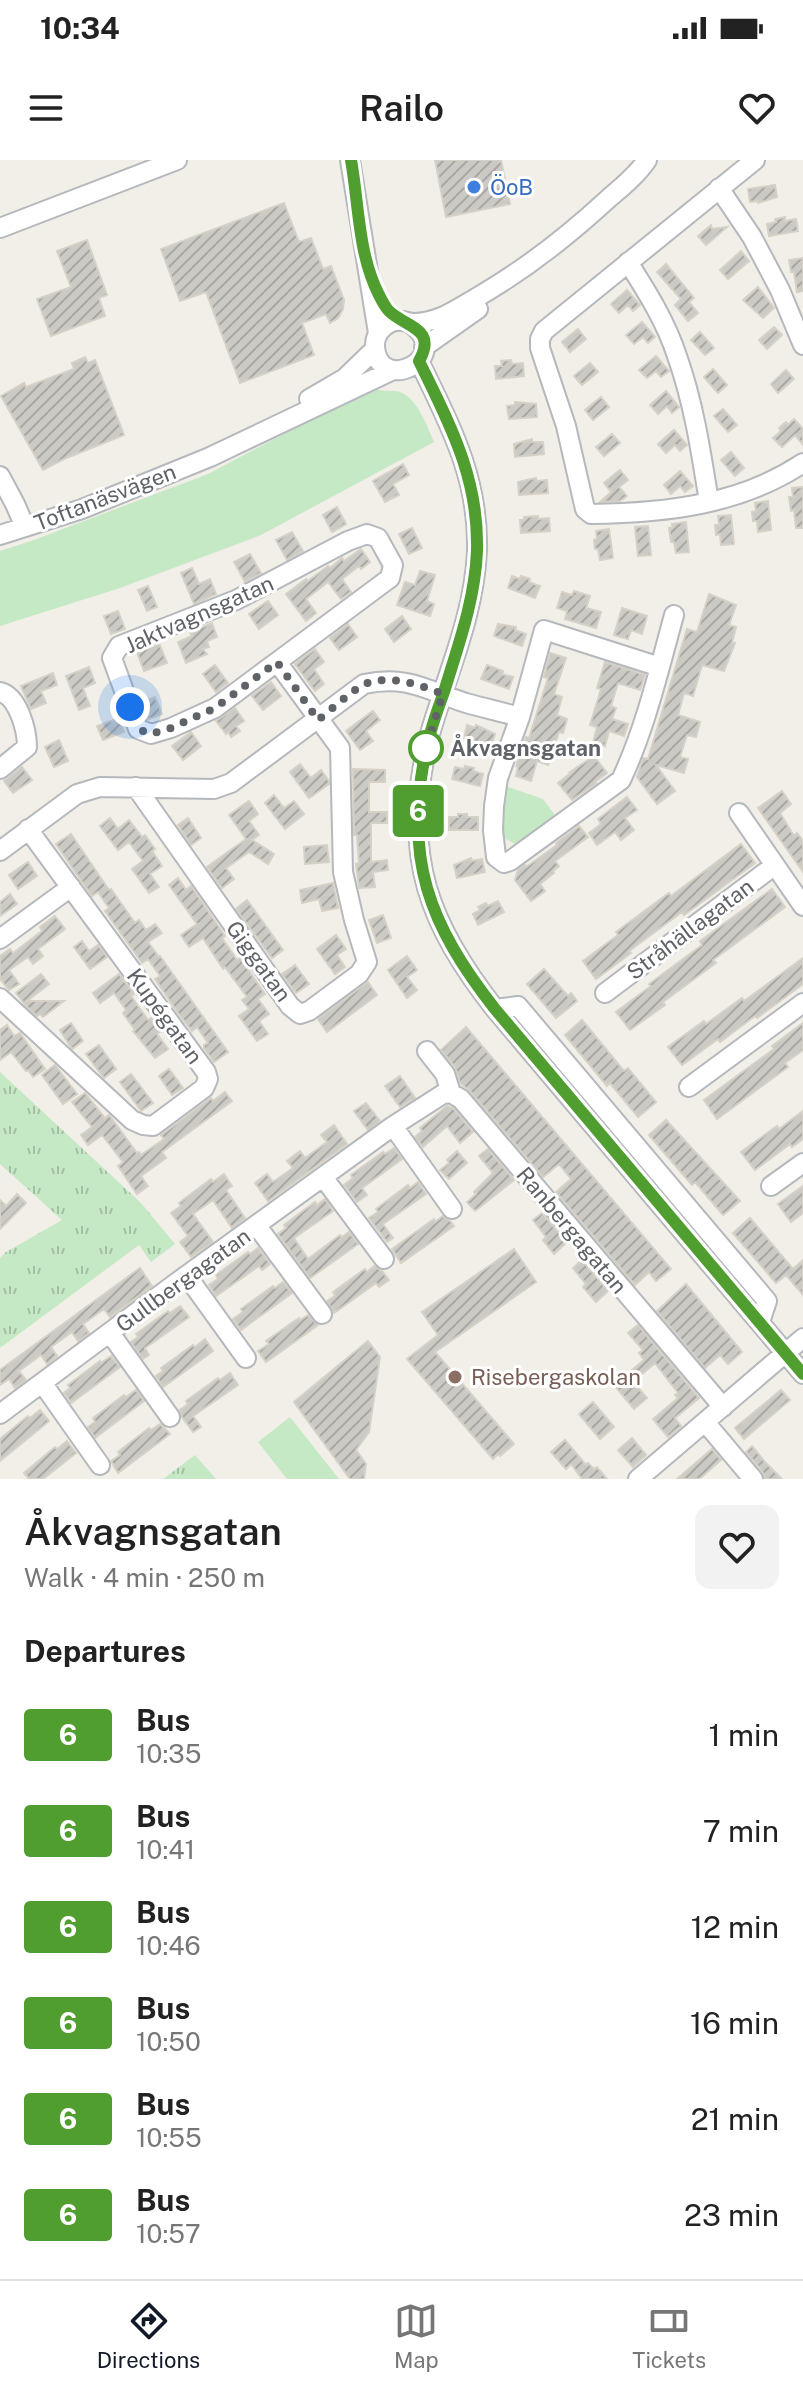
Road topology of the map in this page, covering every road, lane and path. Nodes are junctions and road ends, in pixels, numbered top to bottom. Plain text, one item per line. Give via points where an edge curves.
1 (177, 160) edge
2 (350, 160) edge
3 (658, 160) edge
4 (755, 160) edge
5 (644, 164) edge
6 (719, 188) junction
7 (0, 228) edge
8 (628, 262) junction
9 (368, 271) junction
10 (508, 279) junction
11 (406, 322) junction
12 (376, 341) junction
13 (803, 345) edge
14 (410, 362) junction
15 (210, 457) junction
16 (803, 463) edge
17 (0, 476) edge
18 (709, 502) junction
19 (25, 527) junction
20 (0, 535) edge
21 (674, 615) dead end
22 (277, 662) junction
23 (660, 667) junction
24 (0, 692) edge
25 (443, 694) junction
26 (520, 717) junction
27 (318, 720) junction
28 (0, 769) edge
29 (136, 787) junction
30 (739, 813) dead end
31 (28, 829) junction
32 (0, 851) edge
33 (775, 865) junction
34 (71, 887) junction
35 (803, 906) edge
36 (0, 939) edge
37 (605, 993) dead end
38 (0, 998) edge
39 (803, 1003) edge
40 (427, 1051) dead end
41 (689, 1087) dead end
42 (451, 1093) junction
43 (393, 1126) junction
44 (803, 1163) edge
45 (323, 1177) junction
46 (771, 1186) dead end
47 (452, 1209) dead end
48 (257, 1226) junction
49 (384, 1259) dead end
50 (187, 1276) junction
51 (322, 1314) dead end
52 (110, 1333) junction
53 (803, 1338) edge
54 (785, 1353) junction
55 (246, 1358) dead end
56 (803, 1374) edge
57 (43, 1384) junction
58 (723, 1407) junction
59 (0, 1414) edge
60 (170, 1417) dead end
61 (705, 1422) junction
62 (100, 1465) dead end
63 (638, 1479) edge
64 (753, 1479) edge

1 - 7 street
2 - 9 street
3 - 5 street, Toftanäsvägen
4 - 6 street
5 - 10 street, Toftanäsvägen via 593,213
6 - 8 street
6 - 13 street via 752,237
8 - 18 street via 677,353 695,414
8 - 18 street via 540,339 585,509 591,514 644,513
9 - 11 street via 388,310
9 - 12 street
10 - 11 street, Toftanäsvägen via 451,313
10 - 14 street, Toftanäsvägen
11 - 12 street, Toftanäsvägen via 384,326
11 - 14 street via 423,336
12 - 14 street via 379,360
12 - 15 street, Toftanäsvägen via 345,378
14 - 15 street, Toftanäsvägen
14 - 25 street via 437,398 458,442 474,504 475,576
15 - 19 street, Toftanäsvägen
16 - 18 street via 786,475
17 - 19 street
19 - 20 street, Toftanäsvägen
21 - 23 street
22 - 22 street, Jaktvagnsgatan via 390,578 393,565 378,538 367,534 348,541 236,600 119,646 112,658 138,729 151,734 215,708
22 - 27 street
23 - 26 street via 544,630
23 - 26 street via 621,780 504,863 496,857 494,806 498,778
24 - 28 street via 14,702 27,737 27,747
25 - 26 street
25 - 27 street via 386,680 364,684
25 - 54 street via 426,748 417,831 428,893 450,945 495,1009 518,1006 767,1301 760,1322
27 - 29 street via 231,783 214,789
27 - 29 street, Giggatan via 340,748 343,872 367,962 359,974 309,1011 300,1014 290,1006
29 - 31 street via 100,787 77,794
30 - 33 street
31 - 32 street
31 - 34 street, Kupégatan
33 - 35 street
33 - 37 street, Stråhällagatan
34 - 36 street
34 - 38 street, Kupégatan via 206,1072 204,1088 153,1126 143,1125
39 - 41 street
40 - 42 street, Ranbergagatan via 445,1074
42 - 43 street, Gullbergagatan
42 - 58 street, Ranbergagatan
43 - 45 street, Gullbergagatan
43 - 47 street
44 - 46 street
45 - 48 street, Gullbergagatan
45 - 49 street
48 - 50 street, Gullbergagatan
48 - 51 street, Gullbergagatan
50 - 52 street, Gullbergagatan
50 - 55 street
52 - 57 street, Gullbergagatan
52 - 60 street, Gullbergagatan
53 - 54 street
54 - 56 street
54 - 58 street
57 - 59 street, Gullbergagatan
57 - 62 street
58 - 61 street
61 - 63 street
61 - 64 street

